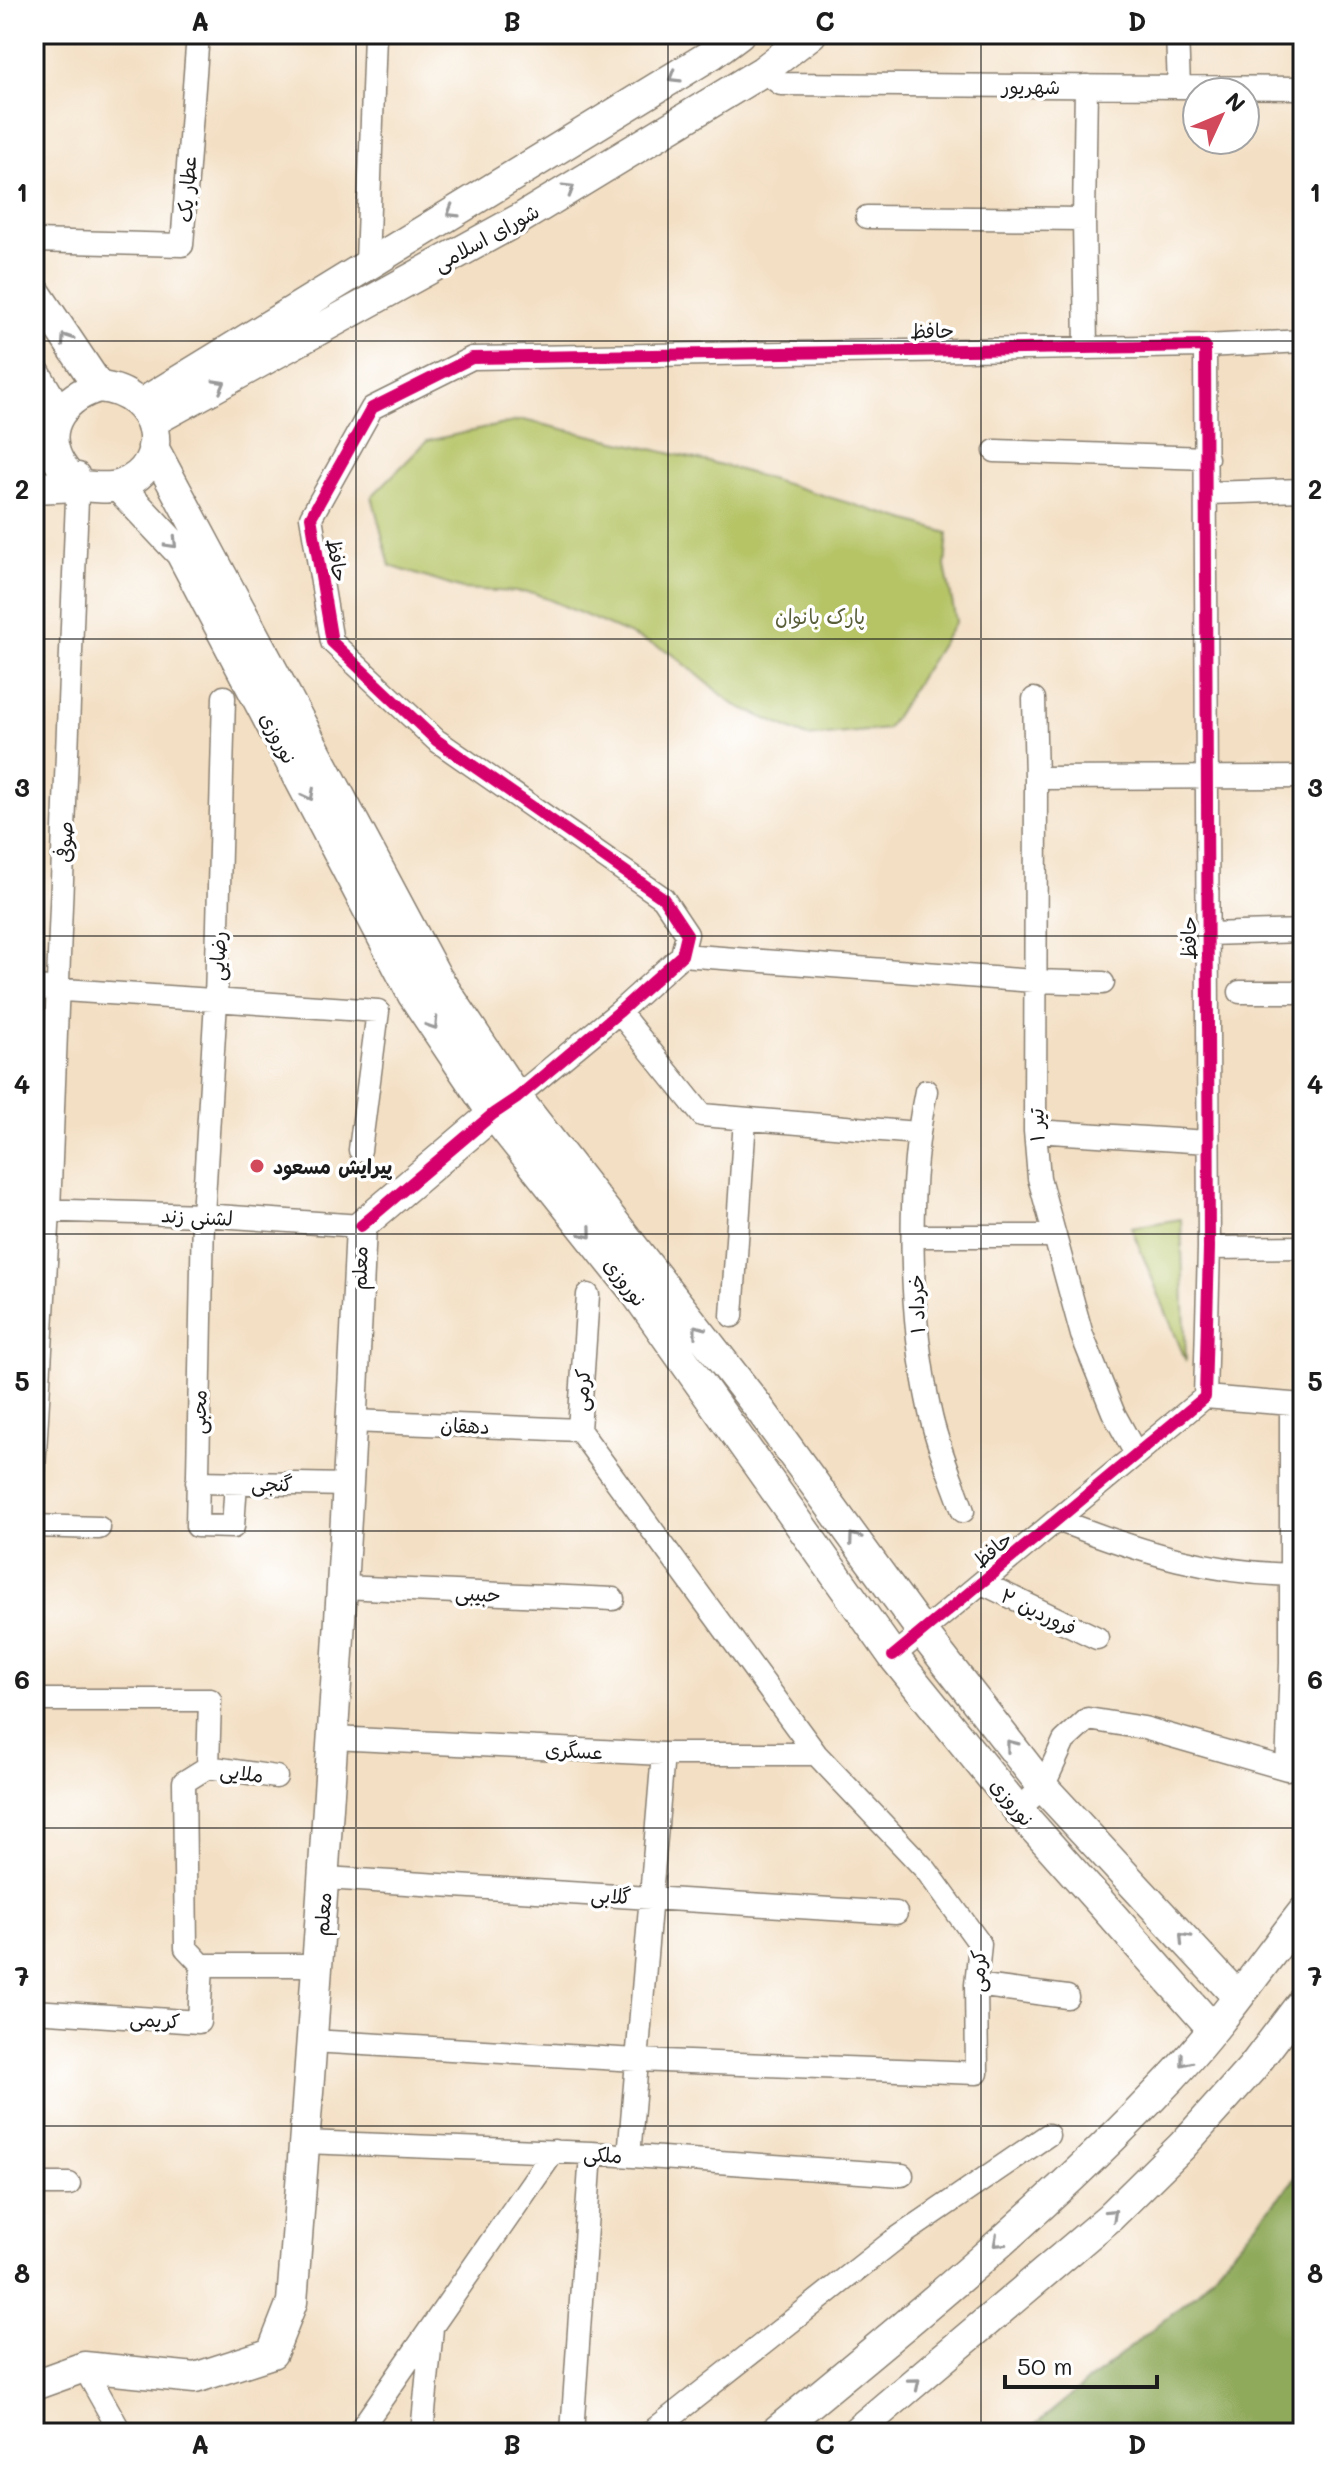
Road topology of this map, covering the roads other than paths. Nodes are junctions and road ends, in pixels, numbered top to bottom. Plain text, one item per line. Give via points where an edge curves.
1 (198, 34) edge
2 (375, 34) edge
3 (739, 34) edge
4 (811, 34) edge
5 (1177, 34) edge
6 (763, 71) junction
7 (1086, 86) junction
8 (1179, 87) junction
9 (1303, 88) edge
10 (867, 217) dead end
11 (1084, 219) junction
12 (34, 241) edge
13 (367, 264) junction
14 (34, 290) edge
15 (1303, 341) edge
16 (1205, 346) junction
17 (1086, 348) junction
18 (34, 371) edge
19 (99, 387) junction
20 (59, 414) junction
21 (148, 425) junction
22 (44, 450) edge
23 (995, 451) dead end
24 (1207, 458) junction
25 (78, 480) junction
26 (118, 486) junction
27 (34, 488) edge
28 (1303, 490) edge
29 (1207, 493) junction
30 (224, 697) dead end
31 (1034, 699) dead end
32 (1303, 777) edge
33 (1036, 778) junction
34 (1208, 778) junction
35 (1303, 931) edge
36 (1208, 934) junction
37 (682, 955) junction
38 (1034, 981) junction
39 (1103, 983) dead end
40 (34, 988) edge
41 (58, 989) junction
42 (1240, 992) dead end
43 (1303, 992) edge
44 (216, 1001) junction
45 (619, 1012) junction
46 (926, 1091) dead end
47 (505, 1106) junction
48 (745, 1119) junction
49 (1035, 1131) junction
50 (917, 1133) junction
51 (1208, 1142) junction
52 (360, 1150) dead end
53 (42, 1210) edge
54 (203, 1215) junction
55 (361, 1226) junction
56 (914, 1236) junction
57 (1055, 1236) junction
58 (1303, 1247) edge
59 (1209, 1248) junction
60 (588, 1295) dead end
61 (38, 1308) edge
62 (732, 1316) dead end
63 (1205, 1397) junction
64 (1297, 1405) edge
65 (352, 1421) junction
66 (579, 1430) junction
67 (1136, 1454) junction
68 (34, 1470) edge
69 (197, 1482) junction
70 (236, 1482) junction
71 (348, 1485) junction
72 (963, 1511) dead end
73 (1058, 1520) junction
74 (34, 1526) edge
75 (99, 1528) dead end
76 (1297, 1575) edge
77 (982, 1583) junction
78 (342, 1587) junction
79 (613, 1599) dead end
80 (923, 1633) junction
81 (1097, 1638) dead end
82 (893, 1656) junction
83 (34, 1700) edge
84 (333, 1738) junction
85 (663, 1754) junction
86 (816, 1754) junction
87 (208, 1767) junction
88 (276, 1777) dead end
89 (1043, 1787) junction
90 (1018, 1810) junction
91 (325, 1878) junction
92 (651, 1897) junction
93 (1303, 1912) edge
94 (896, 1913) dead end
95 (202, 1965) junction
96 (318, 1965) junction
97 (976, 1985) junction
98 (1237, 1996) junction
99 (1067, 1997) dead end
100 (1303, 2001) edge
101 (34, 2011) edge
102 (1212, 2028) junction
103 (312, 2041) junction
104 (637, 2060) junction
105 (1048, 2135) dead end
106 (304, 2142) junction
107 (554, 2151) junction
108 (591, 2153) junction
109 (629, 2156) junction
110 (902, 2175) dead end
111 (34, 2184) edge
112 (69, 2184) dead end
113 (432, 2327) junction
114 (84, 2367) junction
115 (34, 2385) edge
116 (121, 2433) edge
117 (358, 2433) edge
118 (422, 2433) edge
119 (572, 2433) edge
120 (650, 2433) edge
121 (774, 2433) edge
122 (855, 2433) edge

1 - 12 street, عطار یک via 182,245
2 - 13 street
3 -> 13 street, شورای اسلامی
4 - 6 street, شورای اسلامی
5 - 8 street
6 - 7 street, شهریور via 781,84
21 -> 6 street, شورای اسلامی via 518,220
7 - 8 street, شهریور
7 - 11 street
8 - 9 street, شهریور
10 - 11 street
11 - 17 street
13 - 21 street, شورای اسلامی
19 -> 14 street
15 - 16 street
16 - 17 street, حافظ
16 - 24 street, حافظ
17 - 37 street, حافظ via 472,358 372,408 311,517 332,642 436,740 663,898 687,934
18 - 20 street
19 - 20 street via 69,401
19 - 21 street via 129,394
20 - 22 street
21 - 26 street via 141,472
21 - 47 street, نوروزی
22 - 25 street
23 - 24 street
24 - 29 street, حافظ
25 - 26 street via 103,489
25 - 27 street
25 - 41 street, صوفی
26 -> 47 street, نوروزی via 181,553 413,995
28 - 29 street
29 - 34 street, حافظ
30 - 44 street, رضایی
31 - 33 street, تیر ۱
32 - 34 street
33 - 34 street
33 - 38 street, تیر ۱
34 - 36 street, حافظ
35 - 36 street
36 - 51 street, حافظ
37 - 38 street
37 - 45 street
38 - 39 street
38 - 49 street, تیر ۱
40 - 41 street
41 - 44 street
41 - 53 street, صوفی
42 - 43 street
44 - 52 street via 378,1011
44 - 54 street, رضایی
45 - 47 street
45 - 48 street via 702,1115
46 - 50 street, خرداد ۱
47 - 55 street
80 -> 47 street, نوروزی via 759,1408
47 -> 82 street, نوروزی
48 - 50 street
48 - 62 street
49 - 51 street
49 - 57 street, تیر ۱ via 1039,1178
50 - 56 street, خرداد ۱
51 - 59 street, حافظ
53 - 54 street, لشنی زند
53 - 61 street, صوفی
54 - 55 street, لشنی زند
54 - 69 street, محبی
55 - 65 street, معلم
56 - 57 street
56 - 72 street, خرداد ۱ via 916,1336 930,1416
57 - 67 street, تیر ۱ via 1082,1335
58 - 59 street
59 - 63 street, حافظ
60 - 66 street, کرمی
61 - 68 street, صوفی
63 - 64 street
63 - 67 street, حافظ
64 - 76 street
65 - 66 street, دهقان
65 - 71 street, معلم
66 - 86 street, کرمی
67 - 73 street, حافظ
69 - 70 street, گنجی
69 - 70 street, محبی via 197,1526 233,1527
70 - 71 street, گنجی
71 - 78 street, معلم
73 - 76 street via 1197,1566
73 - 77 street, حافظ
74 - 75 street
76 - 89 street via 1287,1769 1144,1728 1088,1719 1064,1741
77 - 80 street, حافظ
77 - 81 street, فروردین ۲
78 - 79 street, حبیبی
78 - 84 street, معلم
80 - 82 street, حافظ
89 -> 80 street, نوروزی
82 - 90 street, نوروزی
83 - 87 street via 210,1700
84 - 85 street, عسگری
84 - 91 street, معلم
85 - 86 street, عسگری
85 - 92 street
86 - 97 street, کرمی via 926,1870 980,1944
87 - 88 street, ملایی
87 - 95 street via 184,1782 186,1948
89 - 90 street
98 -> 89 street, نوروزی
90 - 102 street, نوروزی
91 - 92 street, گلابی
91 - 96 street, معلم
92 - 94 street, گلابی
92 - 104 street
93 - 98 street
95 - 96 street
95 - 101 street, کریمی via 199,2022
96 - 103 street, معلم
97 - 99 street
97 - 104 street, کرمی via 977,2073
98 - 102 street
122 -> 100 street via 1110,2217 1252,2068
102 -> 121 street via 1173,2076 1076,2173
103 - 104 street, کرمی
103 - 106 street, معلم
104 - 109 street
105 - 120 street via 893,2241
106 - 107 street, ملکی
106 - 114 street, معلم via 292,2302 272,2353 195,2378
107 - 108 street, ملکی
107 - 113 street
108 - 109 street, ملکی
108 - 119 street
109 - 110 street, ملکی
111 - 112 street
113 - 117 street
113 - 118 street
114 - 115 street, معلم
114 - 116 street

